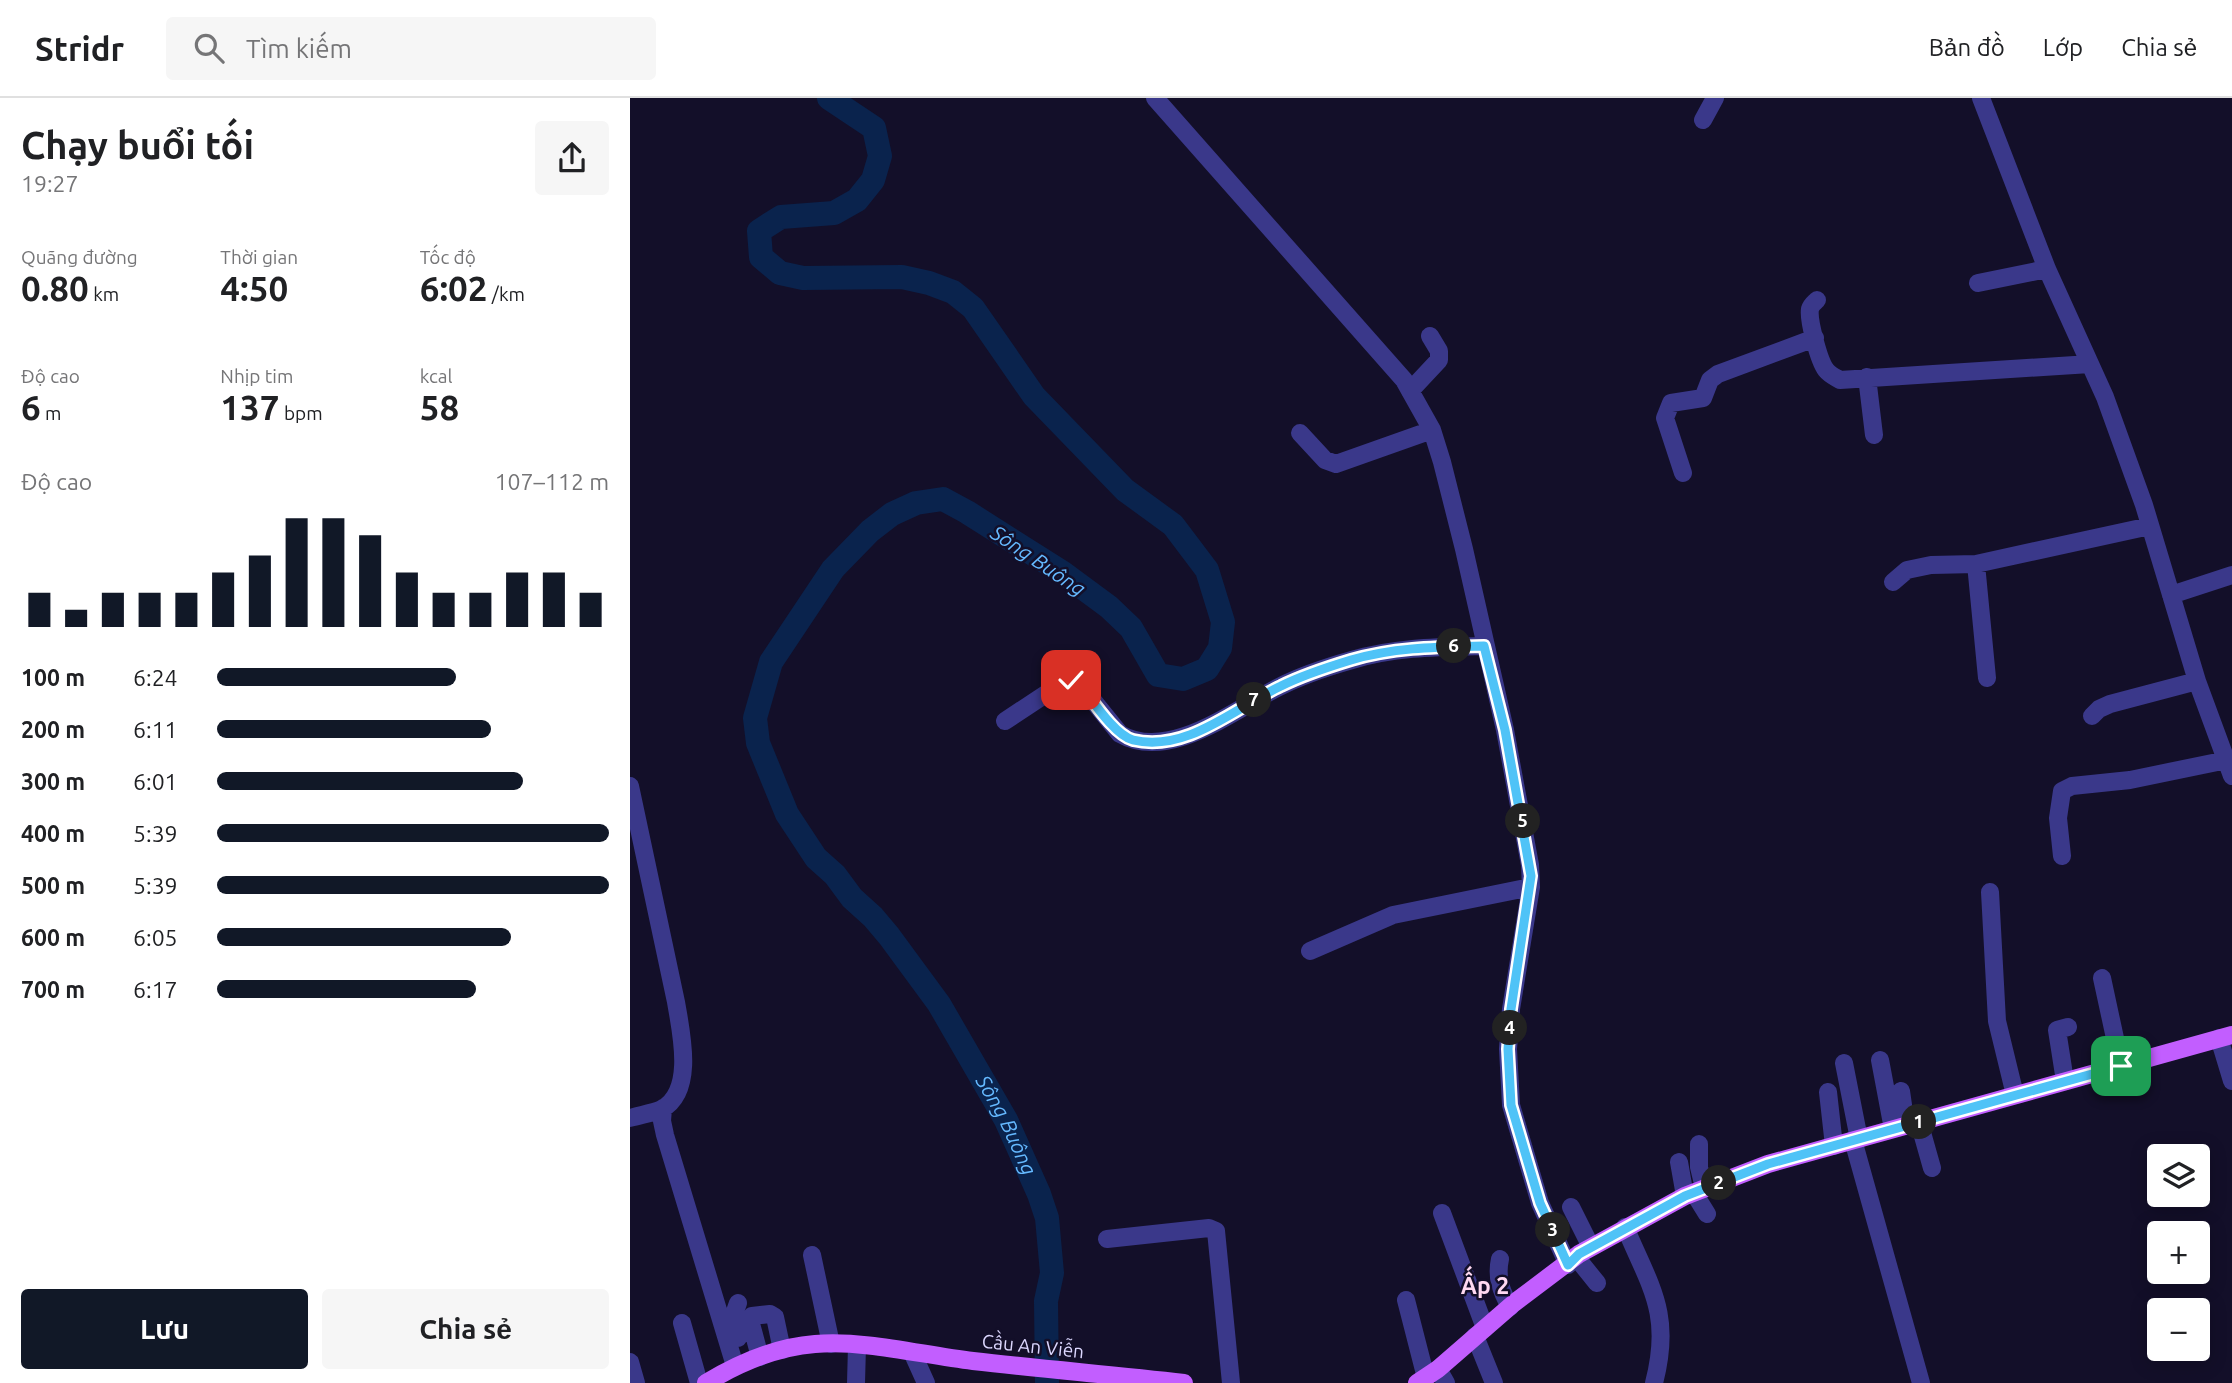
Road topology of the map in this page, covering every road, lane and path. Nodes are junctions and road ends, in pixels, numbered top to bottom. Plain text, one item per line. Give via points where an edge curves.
1 (1155, 98) edge
2 (1715, 98) edge
3 (1981, 98) edge
4 (1703, 120) dead end
5 (2047, 268) junction
6 (1978, 283) dead end
7 (1817, 300) dead end
8 (1430, 336) dead end
9 (1815, 338) junction
10 (2090, 363) junction
11 (1867, 377) junction
12 (1410, 391) junction
13 (1432, 430) junction
14 (1300, 433) dead end
15 (1874, 435) dead end
16 (1683, 473) dead end
17 (2150, 526) junction
18 (1976, 564) junction
19 (2232, 575) edge
20 (1893, 582) dead end
21 (2171, 595) junction
22 (1484, 646) junction
23 (1987, 678) dead end
24 (2197, 681) junction
25 (2092, 716) dead end
26 (1005, 721) dead end
27 (2229, 762) edge
28 (630, 786) edge
29 (2062, 856) dead end
30 (1531, 887) junction
31 (1990, 892) dead end
32 (1310, 951) dead end
33 (2102, 978) dead end
34 (2058, 1029) dead end
35 (2226, 1037) edge
36 (1880, 1060) dead end
37 (1844, 1063) dead end
38 (2121, 1066) junction
39 (2065, 1081) junction
40 (2232, 1081) edge
41 (1828, 1091) dead end
42 (1901, 1091) dead end
43 (2015, 1095) junction
44 (663, 1108) junction
45 (630, 1118) edge
46 (1906, 1126) junction
47 (1856, 1139) junction
48 (1699, 1144) dead end
49 (1834, 1146) junction
50 (1679, 1162) dead end
51 (1932, 1168) dead end
52 (1694, 1192) junction
53 (1571, 1207) dead end
54 (1442, 1213) dead end
55 (1707, 1214) dead end
56 (1625, 1227) junction
57 (1107, 1239) dead end
58 (812, 1255) dead end
59 (1579, 1256) junction
60 (1500, 1259) dead end
61 (1597, 1283) dead end
62 (1406, 1300) dead end
63 (738, 1303) dead end
64 (1510, 1307) junction
65 (682, 1323) dead end
66 (1480, 1332) junction
67 (831, 1344) junction
68 (857, 1346) junction
69 (782, 1350) junction
70 (912, 1352) junction
71 (747, 1361) junction
72 (630, 1362) edge
73 (1432, 1378) edge
74 (636, 1383) edge
75 (699, 1383) edge
76 (706, 1383) edge
77 (856, 1383) edge
78 (926, 1383) edge
79 (1184, 1383) edge
80 (1231, 1383) edge
81 (1494, 1383) edge
82 (1654, 1383) edge
83 (1921, 1383) edge

1 - 12 street
2 - 4 street
3 - 5 street
5 - 6 street
5 - 10 street
7 - 9 street via 1810,319
8 - 12 street via 1439,360
9 - 11 street via 1828,373 1840,380
9 - 16 street via 1718,374 1703,397 1671,403 1665,418
10 - 11 street
10 - 17 street
11 - 15 street
12 - 13 street
13 - 14 street via 1336,464 1325,460
13 - 22 street
17 - 18 street
17 - 21 street
18 - 20 street via 1907,570
18 - 23 street
19 - 21 street
21 - 24 street
22 - 26 street via 1400,650 1349,660 1280,686 1178,738 1128,739 1078,682 1071,680
22 - 30 street via 1523,820
24 - 25 street via 2109,704
24 - 27 street
27 - 29 street via 2062,791 2058,818
28 - 44 street via 682,1036 681,1087
30 - 32 street via 1393,915
30 - 59 street via 1511,1009 1511,1105 1540,1203
31 - 43 street via 1997,1021
33 - 38 street
34 - 39 street
35 - 38 main road
35 - 40 street
36 - 46 street
37 - 47 street
38 - 39 main road
39 - 43 main road
41 - 49 street
42 - 46 street
43 - 46 main road
44 - 45 street
44 - 71 street via 665,1135
46 - 47 main road
46 - 51 street
47 - 49 main road
47 - 83 street
48 - 52 street
49 - 52 main road via 1768,1164
50 - 52 street
52 - 55 street
52 - 56 main road
53 - 59 street
54 - 66 street
56 - 59 main road
56 - 82 street via 1658,1308 1662,1345
57 - 80 street via 1209,1228 1216,1231
58 - 67 street
59 - 61 street
59 - 64 main road
60 - 64 street via 1498,1278
62 - 73 street
63 - 71 street via 732,1320
64 - 66 main road
65 - 75 street
66 - 73 main road
66 - 81 street
67 - 68 main road, Cầu An Viễn
67 - 69 main road, Cầu An Viễn
68 - 70 main road, Cầu An Viễn
68 - 77 street
69 - 71 main road, Cầu An Viễn
69 - 71 street via 775,1317 752,1316
70 - 78 street
70 - 79 main road, Cầu An Viễn
71 - 76 main road, Cầu An Viễn
72 - 74 street

